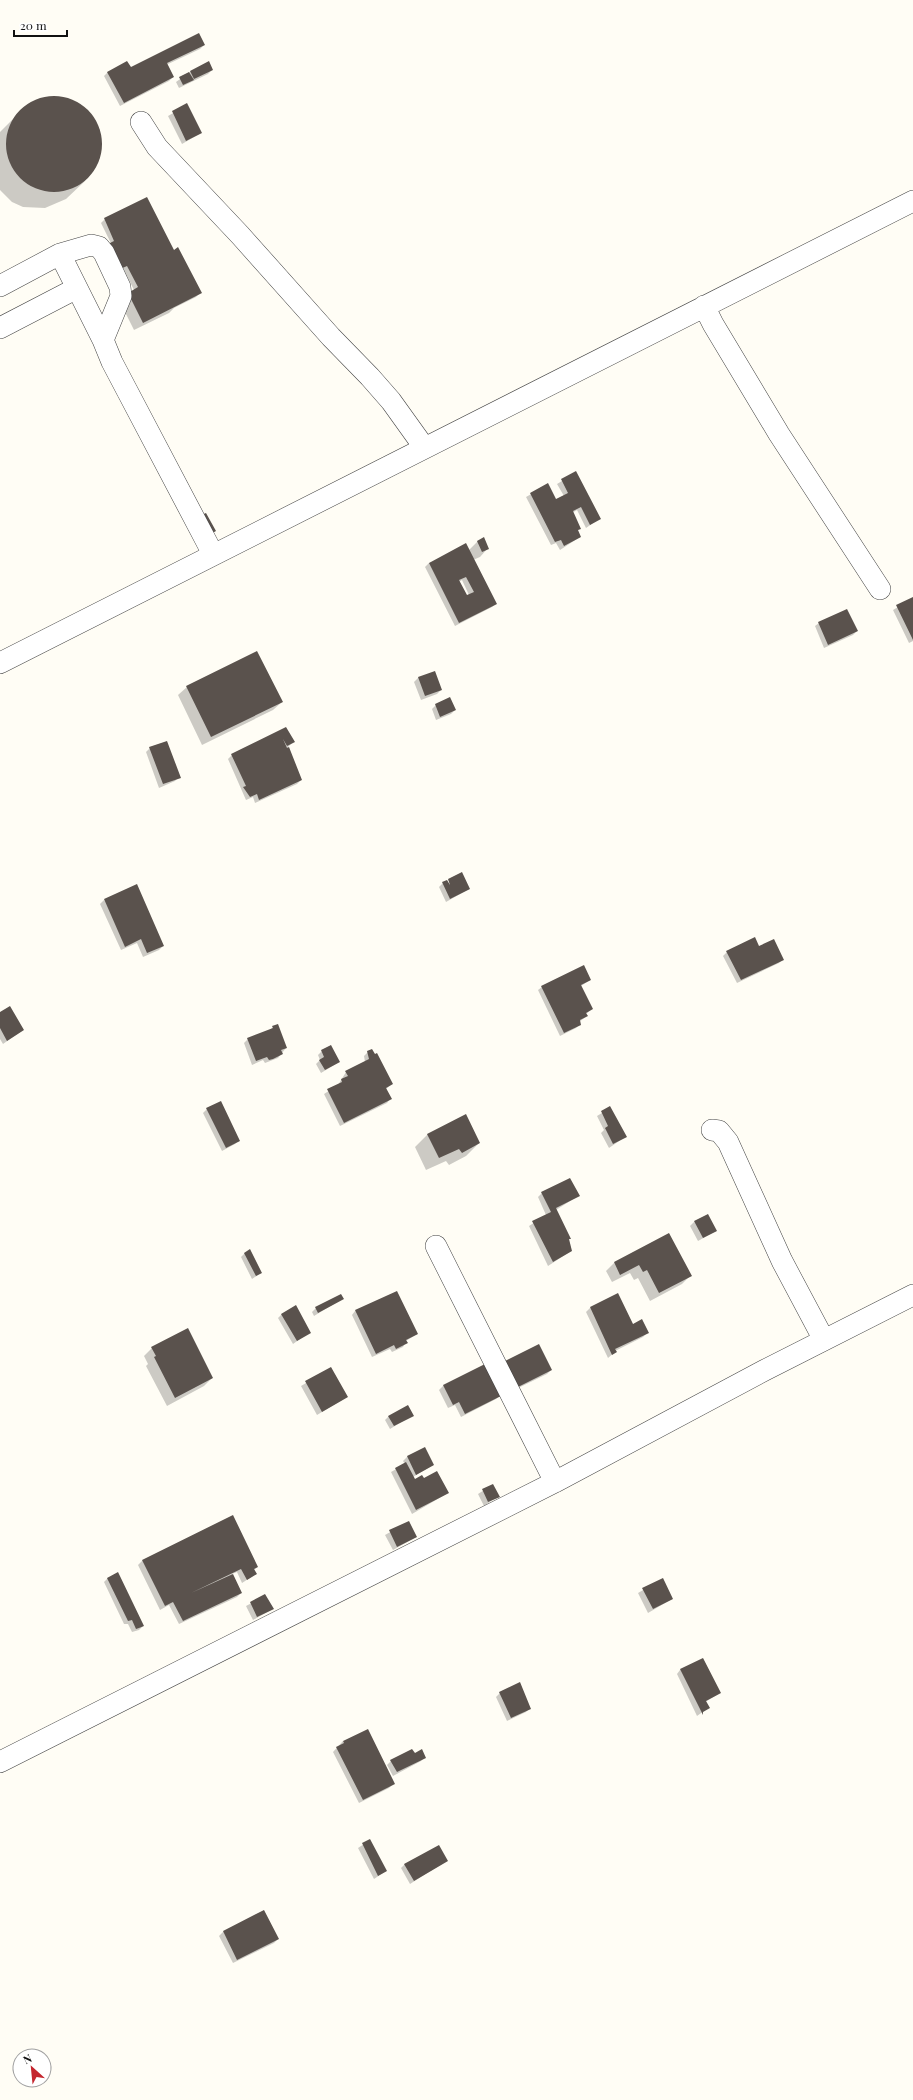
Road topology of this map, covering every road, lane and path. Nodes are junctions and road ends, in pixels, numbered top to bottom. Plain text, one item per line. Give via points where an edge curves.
1 (141, 122) dead end
2 (913, 201) edge
3 (60, 254) junction
4 (0, 286) edge
5 (77, 288) junction
6 (704, 306) junction
7 (0, 328) edge
8 (102, 340) junction
9 (424, 447) junction
10 (213, 554) junction
11 (880, 589) dead end
12 (0, 663) edge
13 (712, 1130) dead end
14 (436, 1246) dead end
15 (913, 1295) edge
16 (824, 1340) junction
17 (555, 1482) junction
18 (0, 1762) edge

1 - 9 street via 157,147 391,401
2 - 6 street
3 - 4 street
3 - 5 street
3 - 8 street via 92,245 104,252 120,287 121,296
5 - 7 street
5 - 8 street
6 - 9 street
6 - 11 street via 779,434
8 - 10 street
9 - 10 street
10 - 12 street
13 - 16 street via 719,1131 728,1142 782,1261
14 - 17 street
15 - 16 street
16 - 17 street
17 - 18 street

